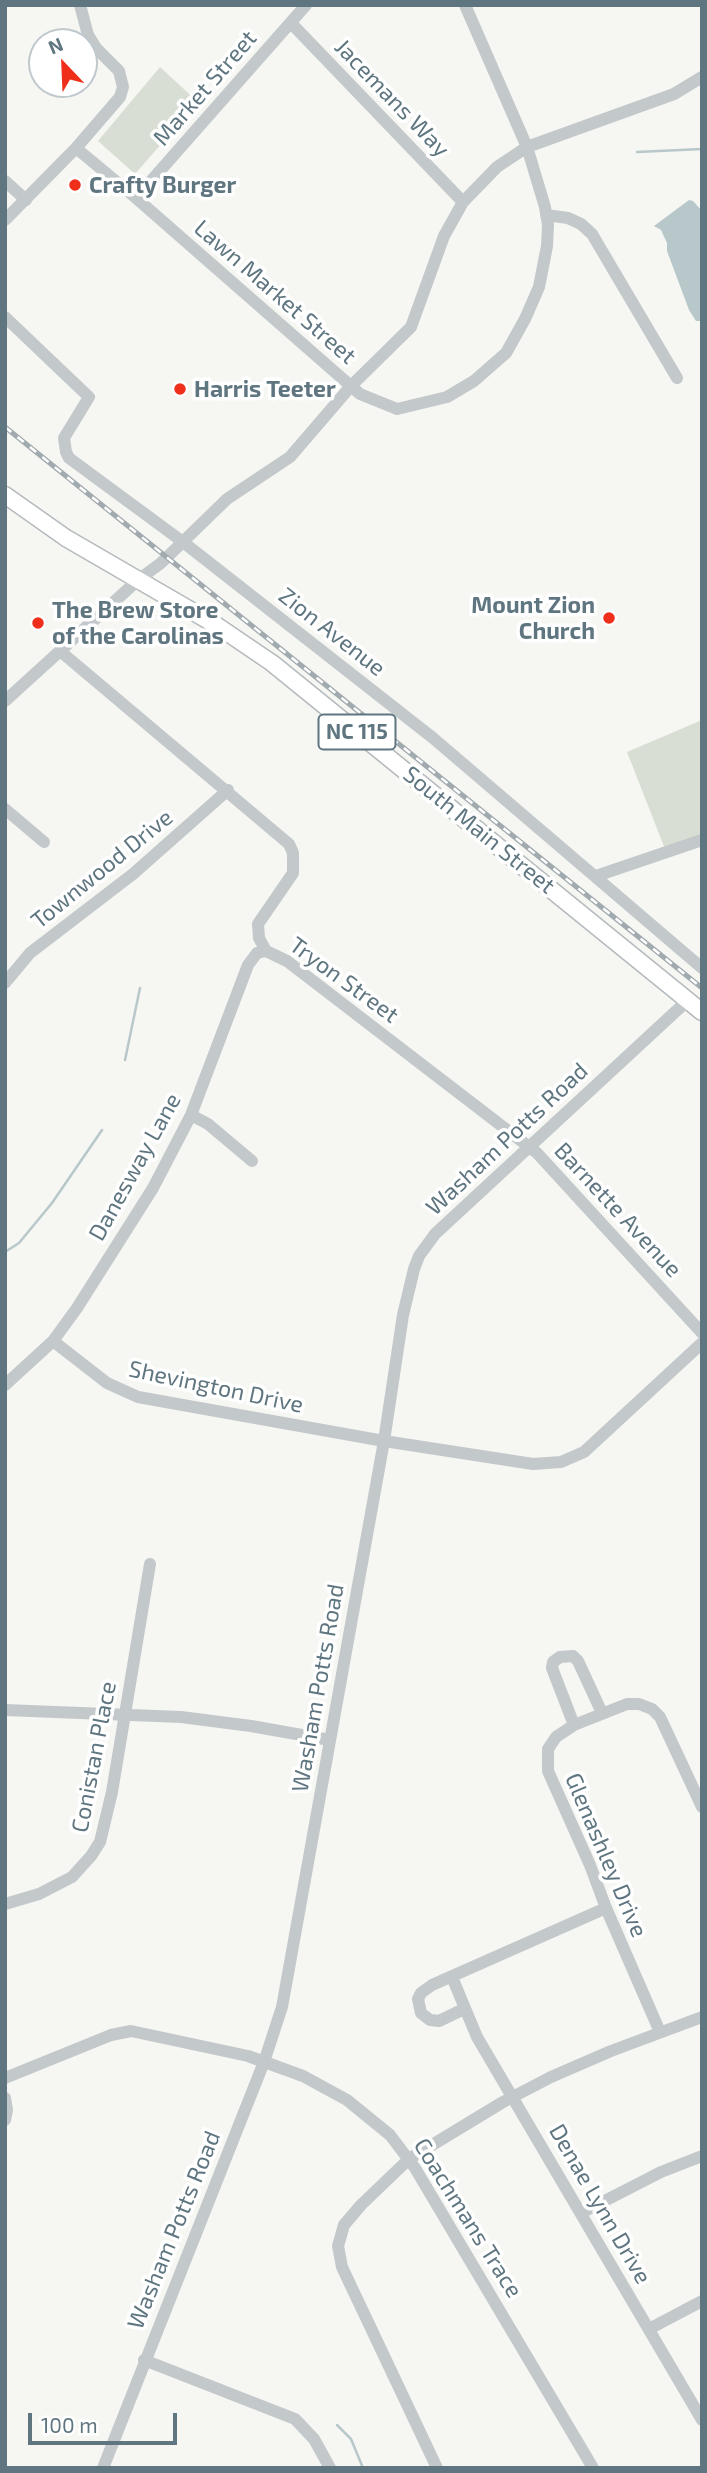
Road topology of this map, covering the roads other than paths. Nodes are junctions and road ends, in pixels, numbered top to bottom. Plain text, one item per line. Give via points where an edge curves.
1 (80, 5) edge
2 (306, 5) edge
3 (465, 5) edge
4 (290, 23) junction
5 (702, 77) edge
6 (527, 147) junction
7 (76, 148) junction
8 (5, 181) edge
9 (136, 198) junction
10 (26, 200) junction
11 (463, 202) junction
12 (546, 215) junction
13 (5, 220) edge
14 (5, 317) edge
15 (677, 378) dead end
16 (351, 386) junction
17 (5, 495) edge
18 (183, 542) junction
19 (138, 580) junction
20 (60, 651) junction
21 (5, 701) edge
22 (228, 790) junction
23 (5, 808) edge
24 (702, 840) edge
25 (44, 842) dead end
26 (596, 876) junction
27 (266, 951) junction
28 (702, 968) edge
29 (5, 983) edge
30 (687, 1001) junction
31 (702, 1012) edge
32 (191, 1115) junction
33 (530, 1147) junction
34 (252, 1161) dead end
35 (702, 1333) edge
36 (53, 1341) junction
37 (702, 1343) edge
38 (8, 1379) edge
39 (384, 1441) junction
40 (150, 1564) dead end
41 (5, 1710) edge
42 (602, 1713) junction
43 (125, 1715) junction
44 (574, 1725) junction
45 (330, 1740) junction
46 (702, 1807) edge
47 (5, 1904) edge
48 (606, 1909) junction
49 (452, 1977) junction
50 (464, 2009) junction
51 (702, 2017) edge
52 (660, 2032) junction
53 (264, 2062) junction
54 (5, 2078) edge
55 (512, 2096) junction
56 (5, 2098) edge
57 (5, 2120) edge
58 (702, 2156) edge
59 (408, 2159) junction
60 (581, 2213) junction
61 (702, 2301) edge
62 (649, 2329) junction
63 (144, 2360) junction
64 (702, 2420) edge
65 (103, 2468) edge
66 (330, 2468) edge
67 (438, 2468) edge
68 (593, 2468) edge

1 - 7 street via 88,35 119,71 123,87 115,104
2 - 4 street, Market Street
3 - 6 street, Lawn Market Street
4 - 9 street, Market Street
4 - 11 street, Jacemans Way
5 - 6 street via 674,94
6 - 11 street via 497,167
6 - 12 street, Lawn Market Street
7 - 9 street, Lawn Market Street
7 - 10 street
8 - 10 street
9 - 16 street, Lawn Market Street
10 - 13 street
11 - 16 street via 444,236 411,327
12 - 15 street via 568,218 592,234
12 - 16 street, Lawn Market Street via 547,246 540,287 506,353 474,382 447,397 397,409
14 - 18 street, Zion Avenue via 89,397 64,438 69,458
16 - 18 street via 290,457 227,499
17 - 19 main road, South Main Street / NC 115
18 - 19 street
18 - 26 street, Zion Avenue via 433,738
19 - 20 street
19 - 30 main road, South Main Street / NC 115 via 272,663
20 - 21 street
20 - 22 street, Tryon Street
22 - 27 street, Tryon Street via 285,838 293,853 289,881 258,924
22 - 29 street, Townwood Drive via 133,874 30,953
23 - 25 street
24 - 26 street
26 - 28 street, Zion Avenue
27 - 32 street, Danesway Lane via 257,953 248,965
27 - 33 street, Tryon Street via 287,961
30 - 31 main road, South Main Street / NC 115
30 - 33 street, Washam Potts Road
32 - 34 street
32 - 36 street, Danesway Lane via 146,1199
33 - 35 street, Barnette Avenue
33 - 39 street, Washam Potts Road via 435,1234 419,1256 407,1294
36 - 38 street, Danesway Lane
36 - 39 street, Shevington Drive via 107,1384 138,1396
37 - 39 street, Shevington Drive via 592,1446 561,1462 525,1463
39 - 45 street, Washam Potts Road
40 - 43 street, Conistan Place
41 - 43 street
42 - 44 street, Glenashley Drive
42 - 44 street via 578,1661 573,1656 560,1657 552,1668
42 - 46 street, Glenashley Drive via 627,1704 652,1709
43 - 45 street via 224,1722
43 - 47 street, Conistan Place via 106,1823 96,1849 78,1871 57,1886
44 - 48 street, Glenashley Drive via 548,1749 548,1771
45 - 53 street, Washam Potts Road via 285,1991
48 - 49 street
48 - 52 street, Glenashley Drive
49 - 50 street, Denae Lynn Drive
49 - 50 street via 421,1993 418,2006 430,2020 439,2021
50 - 55 street, Denae Lynn Drive
51 - 52 street
52 - 55 street
53 - 54 street, Coachmans Trace via 131,2031
53 - 59 street, Coachmans Trace via 347,2100 385,2130
53 - 63 street, Washam Potts Road
55 - 59 street
55 - 60 street, Denae Lynn Drive
56 - 57 street
58 - 60 street
59 - 67 street via 350,2217 340,2236 339,2257
59 - 68 street, Coachmans Trace
60 - 62 street, Denae Lynn Drive
61 - 62 street
62 - 64 street, Denae Lynn Drive
63 - 65 street, Washam Potts Road
63 - 66 street via 295,2419 314,2439

